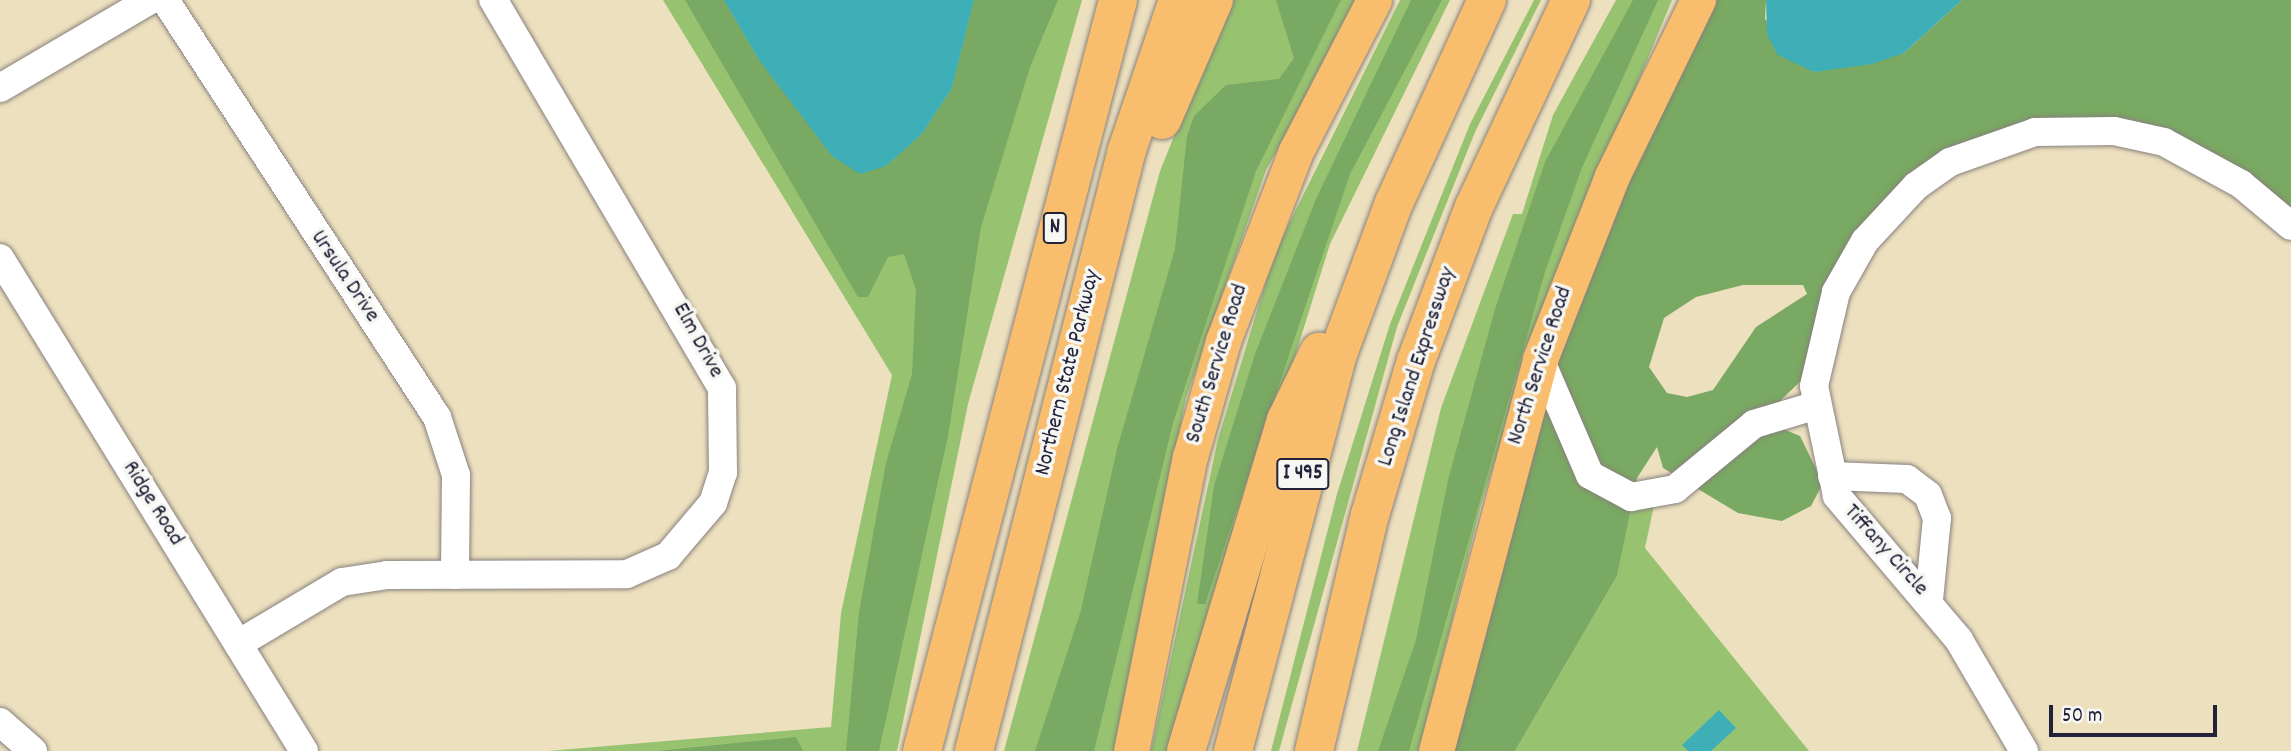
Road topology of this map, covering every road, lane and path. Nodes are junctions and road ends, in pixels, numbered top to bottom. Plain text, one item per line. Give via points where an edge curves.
1 (150, 0) edge
2 (165, 0) edge
3 (493, 0) edge
4 (1108, 0) edge
5 (1118, 0) edge
6 (1178, 0) edge
7 (1214, 0) edge
8 (1374, 0) edge
9 (1487, 0) edge
10 (1571, 0) edge
11 (1698, 0) edge
12 (1101, 49) junction
13 (0, 88) edge
14 (1394, 203) junction
15 (2291, 226) edge
16 (0, 258) edge
17 (1094, 272) junction
18 (1540, 359) junction
19 (1814, 406) junction
20 (1832, 476) junction
21 (455, 575) junction
22 (1929, 600) junction
23 (238, 644) junction
24 (0, 722) edge
25 (33, 751) edge
26 (304, 751) edge
27 (922, 751) edge
28 (974, 751) edge
29 (1131, 751) edge
30 (1185, 751) edge
31 (1233, 751) edge
32 (1314, 751) edge
33 (1436, 751) edge
34 (2024, 751) edge

1 - 13 street
2 - 21 street, Ursula Drive via 437,417 456,475
3 - 21 street, Elm Drive via 703,349 722,388 726,427 713,503 691,537 668,556 606,577
4 - 12 highway
5 - 12 highway, N
6 - 17 highway, Northern State Parkway / N
7 - 17 highway
8 - 29 main road, South Service Road via 1296,151 1230,321 1190,457
9 - 14 highway, I 495
10 - 32 highway, Long Island Expressway via 1485,182 1421,348 1370,515
11 - 18 main road, North Service Road via 1612,176
12 - 27 highway, N
14 - 30 highway via 1286,420
14 - 31 highway, I 495 via 1313,435
15 - 19 street, Tiffany Circle via 2241,184 2164,142 2065,128 1995,142 1916,186 1865,241 1825,328
16 - 23 street, Ridge Road
17 - 28 highway, Northern State Parkway / N
18 - 19 street via 1590,475 1609,490 1656,496 1675,489 1754,424
18 - 33 main road, North Service Road
19 - 20 street, Tiffany Circle
20 - 22 street, Tiffany Circle via 1853,521
20 - 22 street via 1907,479 1928,495 1937,518
21 - 23 street, Elm Drive via 342,582
22 - 34 street, Tiffany Circle
23 - 26 street, Ridge Road
24 - 25 street

